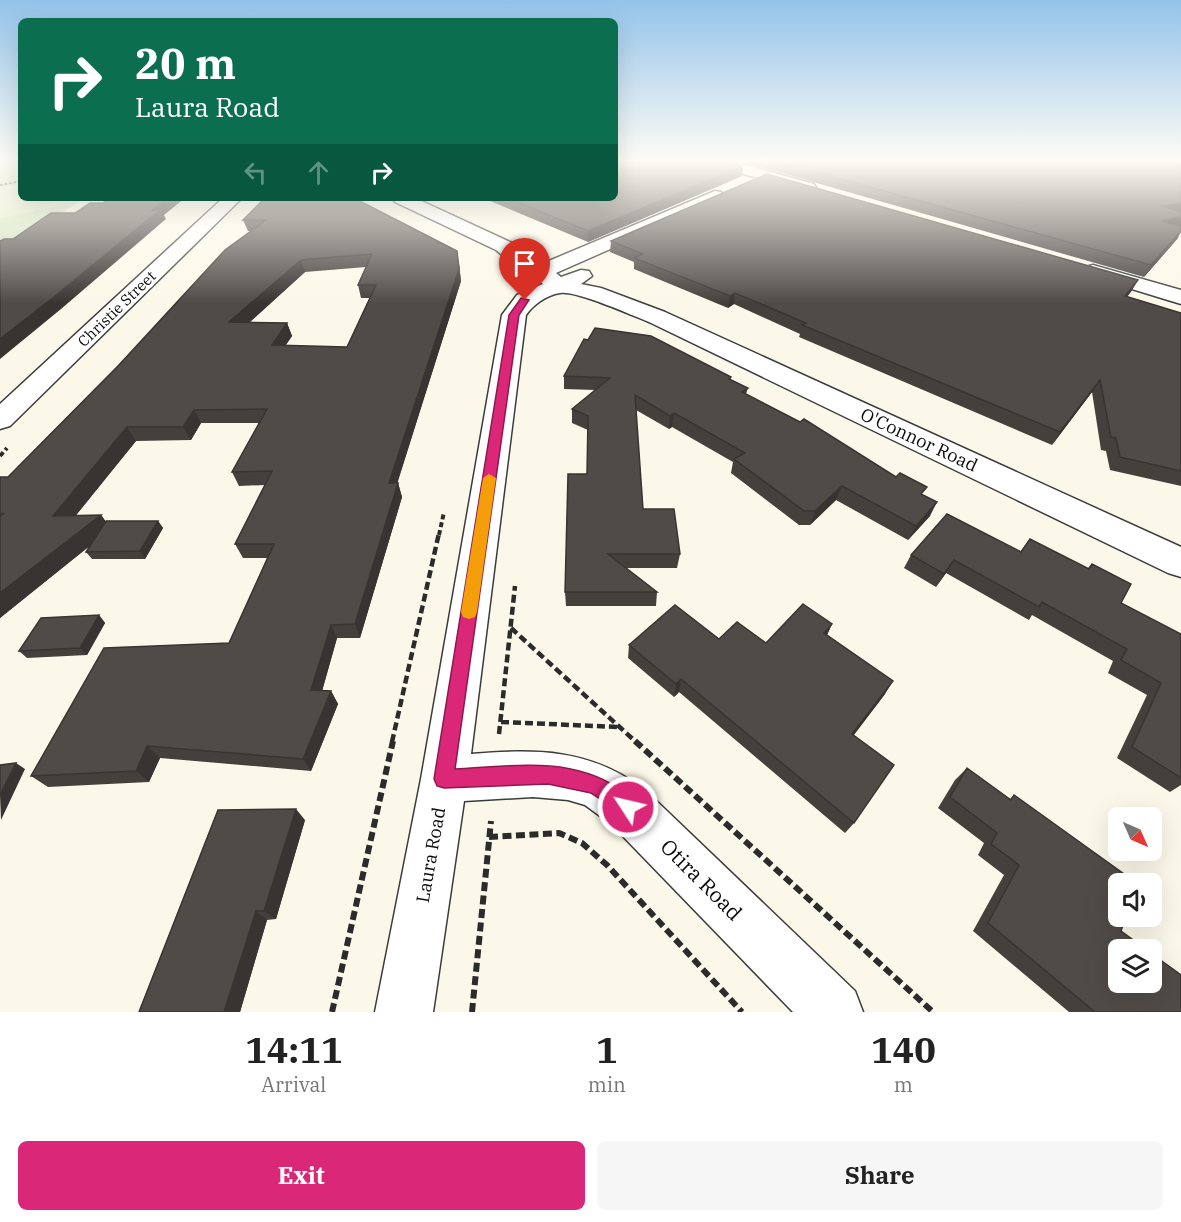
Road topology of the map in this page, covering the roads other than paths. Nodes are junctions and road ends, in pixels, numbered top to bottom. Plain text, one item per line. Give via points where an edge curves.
1 (222, 208) edge
2 (423, 208) edge
3 (694, 208) edge
4 (1079, 267) edge
5 (561, 273) junction
6 (1181, 297) edge
7 (0, 420) edge
8 (1181, 563) edge
9 (444, 779) junction
10 (404, 1012) edge
11 (834, 1012) edge

1 - 7 street, Christie Street
2 - 5 street, O'Connor Road via 503,246 519,259
3 - 5 street, Laura Road
4 - 6 street
5 - 8 street, O'Connor Road via 593,294 657,317
5 - 9 street, Laura Road via 525,300 514,315
9 - 10 street, Laura Road
9 - 11 street, Otira Road via 548,774 582,780 612,794

